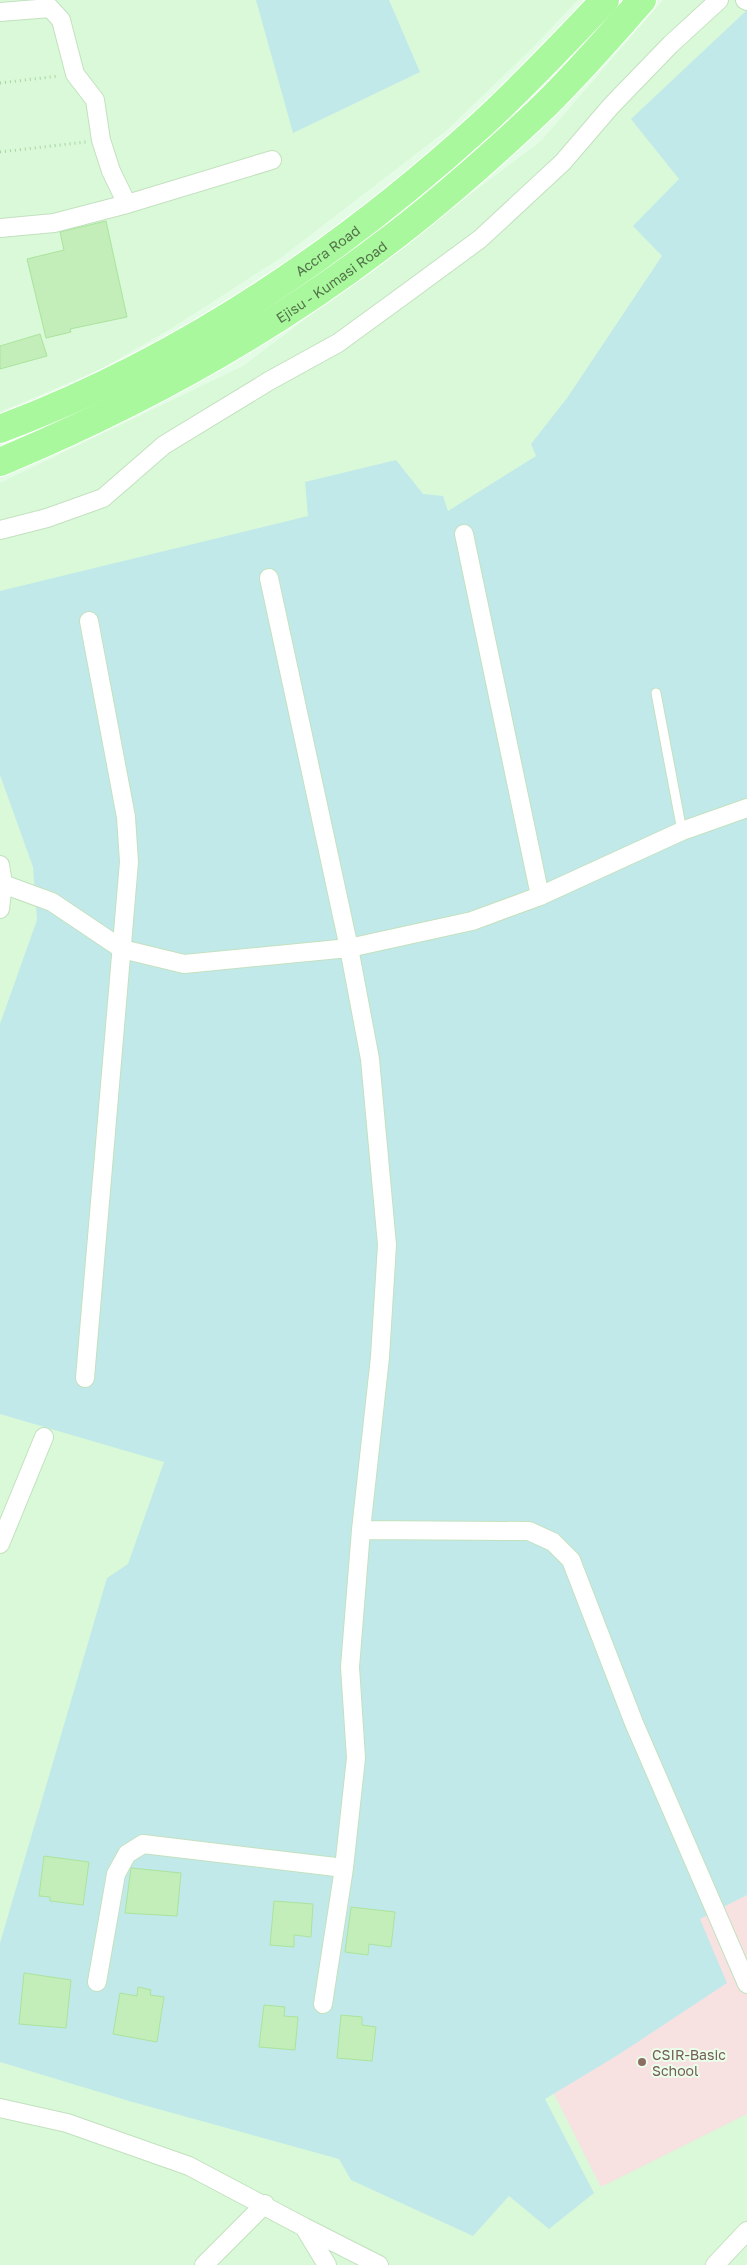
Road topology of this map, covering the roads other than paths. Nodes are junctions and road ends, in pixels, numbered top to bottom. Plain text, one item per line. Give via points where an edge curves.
1 (605, 0) edge
2 (642, 0) edge
3 (720, 0) edge
4 (50, 4) edge
5 (0, 12) edge
6 (272, 160) dead end
7 (127, 204) junction
8 (0, 228) edge
9 (0, 429) edge
10 (0, 462) edge
11 (0, 530) edge
12 (464, 534) dead end
13 (269, 578) dead end
14 (89, 621) dead end
15 (656, 694) dead end
16 (746, 812) edge
17 (682, 831) junction
18 (0, 865) edge
19 (2, 883) edge
20 (540, 896) junction
21 (0, 909) edge
22 (349, 948) junction
23 (122, 949) junction
24 (85, 1378) dead end
25 (44, 1437) dead end
26 (361, 1530) junction
27 (0, 1544) edge
28 (344, 1868) junction
29 (97, 1982) dead end
30 (747, 1984) edge
31 (323, 2004) dead end
32 (0, 2108) edge
33 (265, 2204) junction
34 (304, 2226) junction
35 (747, 2231) edge
36 (204, 2265) edge
37 (327, 2265) edge
38 (379, 2265) edge
39 (715, 2265) edge

1 - 9 highway, Accra Road via 480,126 414,183 285,280 234,313 94,389
2 - 10 highway, Ejisu - Kumasi Road via 540,110 482,163 380,247 295,308 197,366 122,407
3 - 11 street via 671,44 556,168 480,239 338,343 164,445 103,498
4 - 5 street
4 - 7 street via 61,20 75,74 95,100 111,171
6 - 7 street
7 - 8 street via 54,223
12 - 20 street
13 - 22 street
14 - 23 street via 126,817 130,862
15 - 17 lane
16 - 17 street
17 - 20 street
18 - 19 street
19 - 21 street
19 - 23 street via 52,902
20 - 22 street via 472,921
22 - 23 street via 184,964
22 - 26 street via 370,1059 387,1245 380,1357
23 - 24 street
25 - 27 street
26 - 28 street via 350,1667 356,1758
26 - 30 street via 529,1531 553,1542 571,1560 634,1723
28 - 29 street via 143,1844 127,1854 116,1874
28 - 31 street
32 - 33 street via 67,2123 189,2166
33 - 34 street
33 - 36 street
34 - 37 street
34 - 38 street
35 - 39 street

